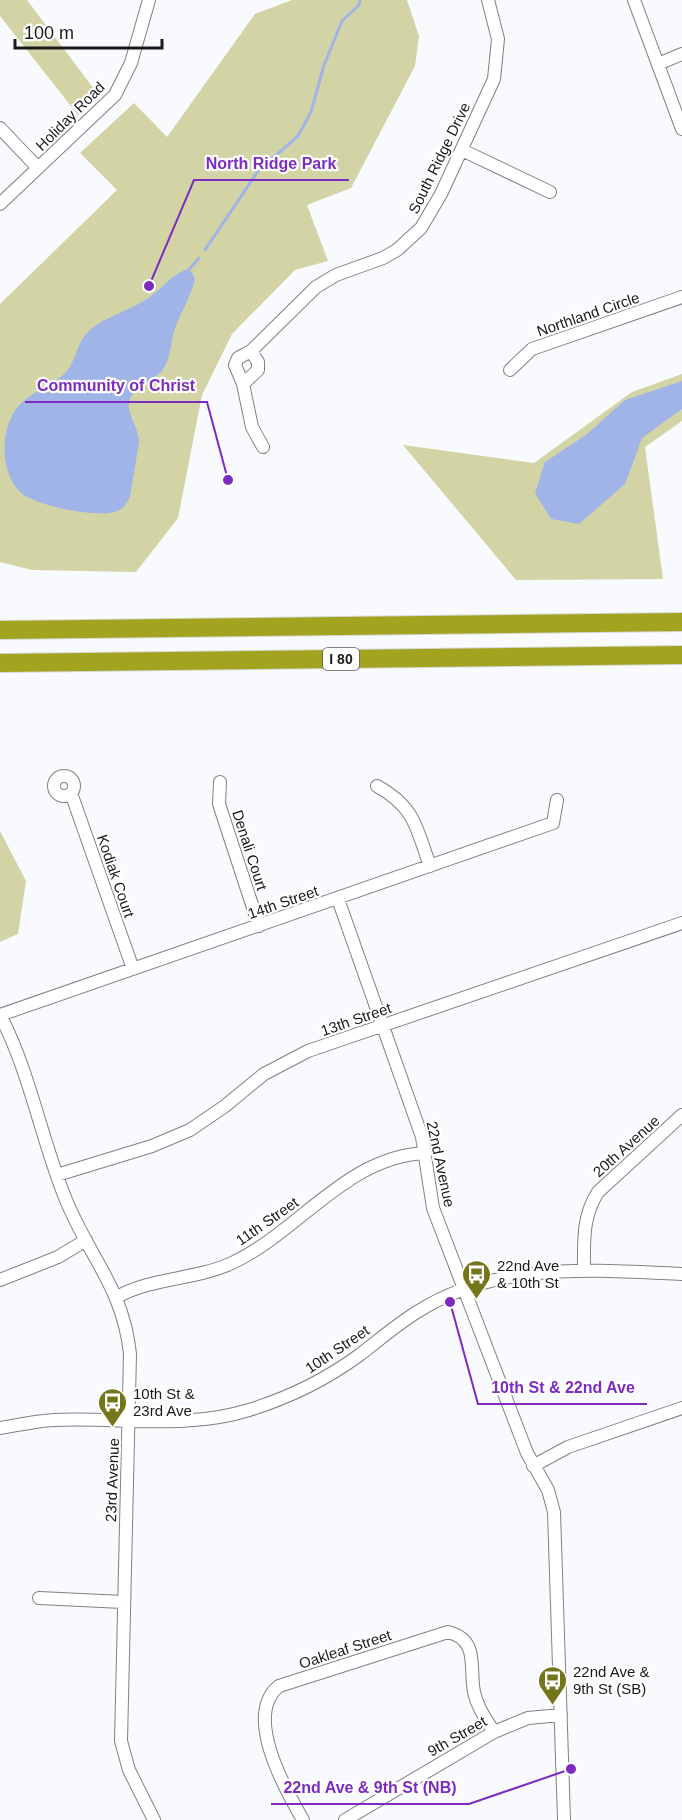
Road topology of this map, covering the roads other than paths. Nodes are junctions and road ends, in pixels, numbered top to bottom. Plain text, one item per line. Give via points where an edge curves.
1 (149, 0) edge
2 (488, 0) edge
3 (634, 0) edge
4 (682, 54) edge
5 (658, 64) junction
6 (0, 128) edge
7 (682, 129) edge
8 (462, 150) junction
9 (38, 168) junction
10 (550, 192) dead end
11 (0, 204) edge
12 (682, 297) edge
13 (251, 351) junction
14 (510, 370) dead end
15 (243, 384) junction
16 (263, 447) dead end
17 (682, 622) edge
18 (0, 630) edge
19 (682, 655) edge
20 (0, 663) edge
21 (219, 782) dead end
22 (377, 786) dead end
23 (71, 793) dead end
24 (557, 800) dead end
25 (430, 866) junction
26 (338, 899) junction
27 (682, 923) edge
28 (259, 926) junction
29 (132, 969) junction
30 (0, 1015) edge
31 (382, 1026) junction
32 (682, 1115) edge
33 (425, 1154) junction
34 (57, 1175) junction
35 (86, 1240) junction
36 (584, 1271) junction
37 (682, 1274) edge
38 (0, 1280) edge
39 (464, 1288) junction
40 (117, 1297) junction
41 (682, 1408) edge
42 (128, 1421) junction
43 (0, 1428) edge
44 (533, 1466) junction
45 (39, 1598) dead end
46 (123, 1602) junction
47 (561, 1715) junction
48 (494, 1732) junction
49 (154, 1820) edge
50 (303, 1820) edge
51 (345, 1820) edge
52 (564, 1820) edge

1 - 9 street, Holiday Road via 131,63 115,95
2 - 8 street, South Ridge Drive via 497,32 497,64
3 - 5 street
4 - 5 street
5 - 7 street
6 - 9 street
8 - 10 street
8 - 13 street, South Ridge Drive via 427,219 413,237 383,258 336,275 316,287
9 - 11 street, Holiday Road
12 - 14 street, Northland Circle via 532,349
13 - 15 street via 258,370
13 - 15 street, South Ridge Drive via 238,358 235,365
15 - 16 street, South Ridge Drive via 252,427
17 - 18 highway, I 80
19 - 20 highway, I 80
21 - 28 street, Denali Court via 219,804
22 - 25 street via 396,796 410,811
23 - 29 street, Kodiak Court
24 - 25 street, 14th Street via 553,823
25 - 26 street, 14th Street
26 - 28 street, 14th Street
26 - 31 street, 22nd Avenue
27 - 31 street, 13th Street
28 - 29 street, 14th Street
29 - 30 street, 14th Street
30 - 34 street, 23rd Avenue
31 - 33 street, 22nd Avenue
31 - 34 street, 13th Street via 283,1063 209,1119 171,1139
32 - 36 street, 20th Avenue via 598,1192 589,1205 584,1228
33 - 39 street, 22nd Avenue via 433,1208
33 - 40 street, 11th Street via 393,1157 365,1168 270,1241 231,1263 138,1287
34 - 35 street, 23rd Avenue
35 - 38 street via 57,1257
35 - 40 street, 23rd Avenue
36 - 37 street, 10th Street
36 - 39 street, 10th Street via 525,1273
39 - 42 street, 10th Street via 417,1312 327,1377 284,1398 245,1412 207,1419
39 - 44 street, 22nd Avenue
40 - 42 street, 23rd Avenue via 130,1354
41 - 44 street via 568,1447
42 - 43 street, 10th Street via 56,1420
42 - 46 street, 23rd Avenue
44 - 47 street, 22nd Avenue via 548,1490 554,1512
45 - 46 street
46 - 49 street, 23rd Avenue via 121,1741 129,1770
47 - 48 street, 9th Street via 528,1718
47 - 52 street, 22nd Avenue
48 - 50 street, Oakleaf Street via 474,1692 469,1645 448,1632 279,1686 266,1707 270,1752 280,1781
48 - 51 street, 9th Street

